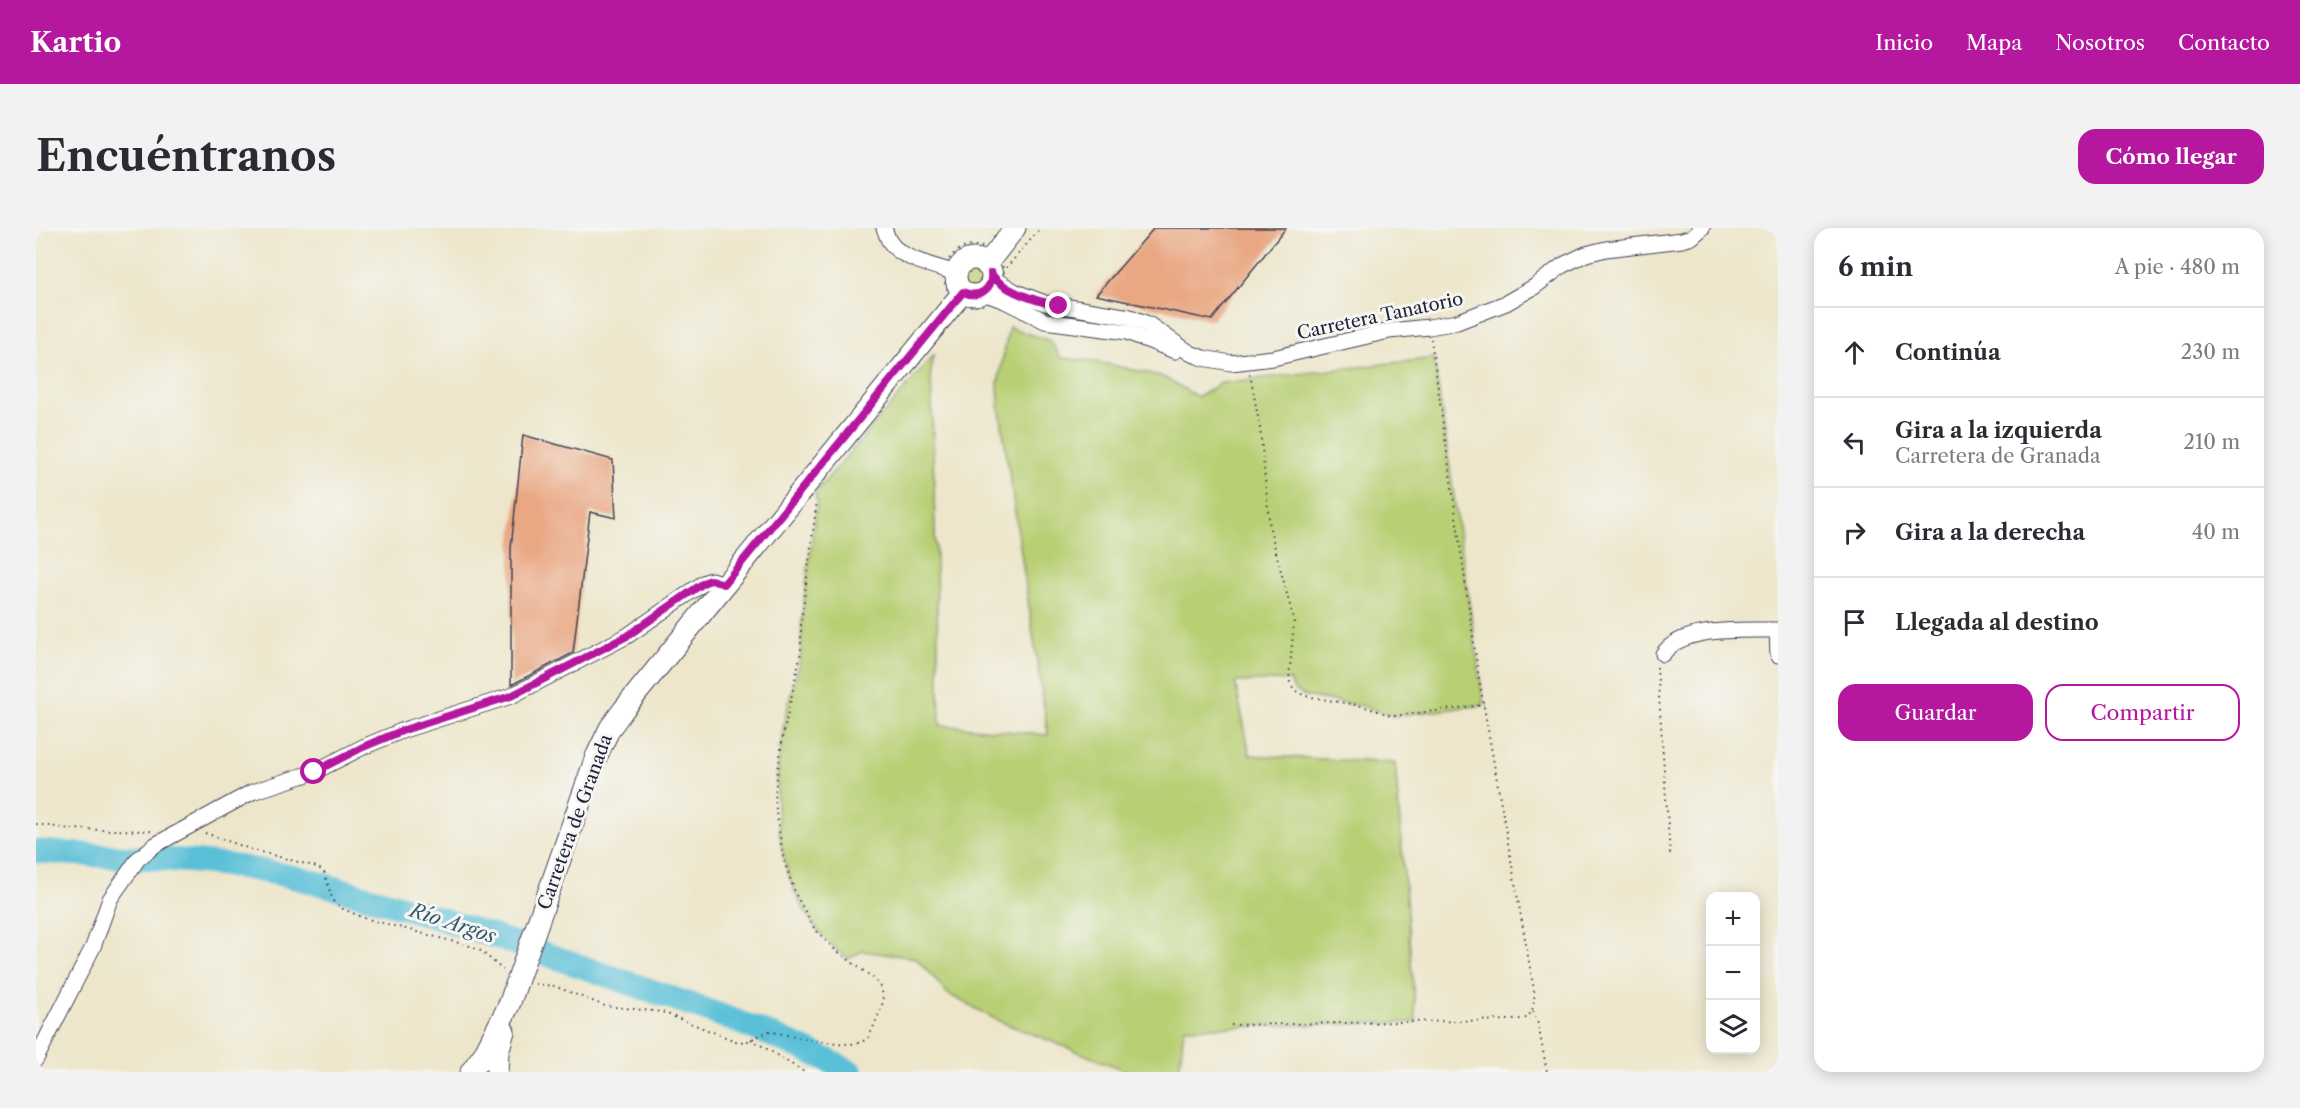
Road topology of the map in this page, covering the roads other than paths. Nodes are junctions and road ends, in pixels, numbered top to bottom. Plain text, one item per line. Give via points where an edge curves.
1 (885, 228) edge
2 (1015, 228) edge
3 (1702, 228) edge
4 (993, 269) junction
5 (966, 286) junction
6 (1005, 301) junction
7 (1072, 307) junction
8 (1091, 310) junction
9 (1158, 344) junction
10 (1190, 353) junction
11 (724, 584) junction
12 (1777, 630) edge
13 (1663, 654) road end
14 (1778, 655) edge
15 (509, 1005) junction
16 (36, 1059) edge
17 (471, 1072) edge
18 (497, 1072) edge

1 - 5 street via 896,250
2 - 4 main road, Carretera de Granada
3 - 10 street, Carretera Tanatorio via 1682,240 1586,254 1506,303 1457,322 1389,331 1248,362 1231,363
4 - 5 main road, Carretera de Granada via 990,284
4 - 5 main road, Carretera de Granada via 971,260 962,264
4 - 7 street via 994,279 1029,297
5 - 6 street
5 - 11 main road, Carretera de Granada
6 - 7 street via 1055,314
6 - 9 street via 1045,321 1127,332
7 - 8 street via 1086,297
8 - 9 street via 1103,320 1137,329
8 - 10 street via 1139,320
9 - 10 street, Carretera Tanatorio
11 - 15 main road, Carretera de Granada, bridge via 616,720 596,757
11 - 16 street via 705,582 627,636 511,696 404,730 314,772 252,792 155,845 138,859 110,899 93,947
12 - 13 street via 1698,634 1672,644
12 - 14 street
15 - 17 main road, Carretera de Granada
15 - 18 main road, Carretera de Granada

